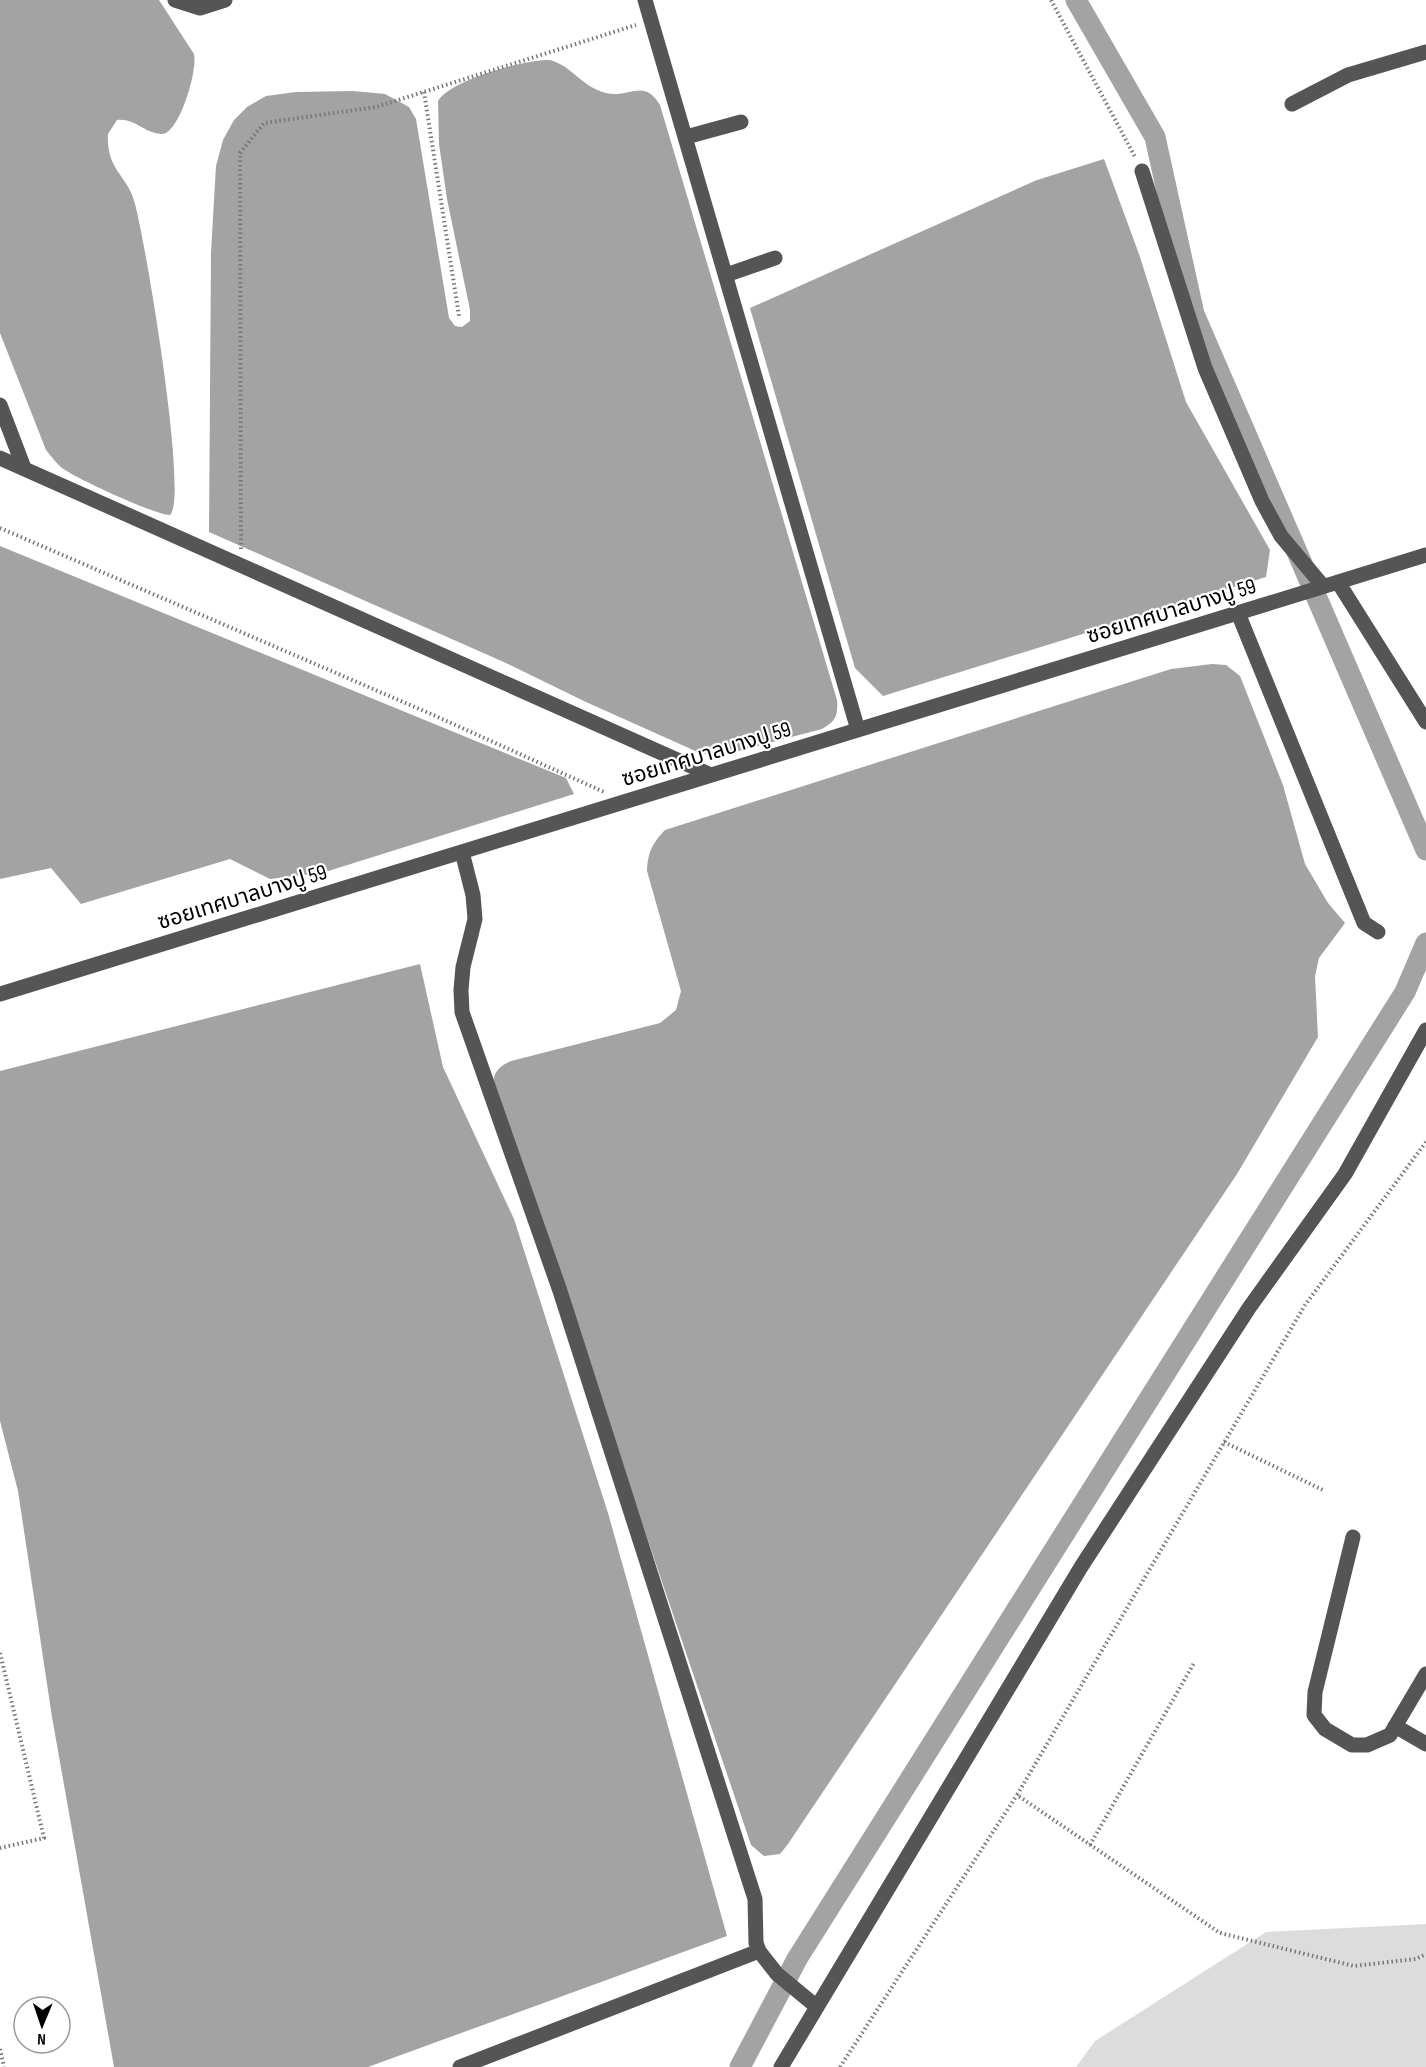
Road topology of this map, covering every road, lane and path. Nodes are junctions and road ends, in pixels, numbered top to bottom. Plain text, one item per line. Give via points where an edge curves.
1 (175, 0) edge
2 (225, 0) edge
3 (645, 0) edge
4 (1051, 0) edge
5 (651, 20) junction
6 (1426, 52) edge
7 (424, 92) junction
8 (1292, 104) dead end
9 (741, 122) dead end
10 (686, 137) junction
11 (1142, 171) joint
12 (775, 258) dead end
13 (726, 275) junction
14 (459, 316) dead end
15 (0, 405) edge
16 (0, 458) edge
17 (24, 468) junction
18 (0, 528) edge
19 (1426, 555) edge
20 (241, 566) junction
21 (1330, 584) junction
22 (1238, 613) junction
23 (1426, 722) edge
24 (858, 730) junction
25 (711, 775) junction
26 (619, 804) junction
27 (462, 852) junction
28 (1378, 932) dead end
29 (0, 994) edge
30 (1426, 1030) edge
31 (1426, 1142) edge
32 (1224, 1442) junction
33 (1325, 1491) dead end
34 (1353, 1537) dead end
35 (0, 1653) edge
36 (1194, 1663) dead end
37 (1426, 1674) edge
38 (1395, 1726) junction
39 (1426, 1744) edge
40 (1017, 1795) junction
41 (1090, 1845) junction
42 (0, 1848) edge
43 (759, 1951) junction
44 (1426, 1954) edge
45 (817, 2007) junction
46 (0, 2049) edge
47 (4, 2067) edge
48 (460, 2067) edge
49 (781, 2067) edge
50 (840, 2067) edge

1 - 2 street via 200,8
3 - 5 street
4 - 11 path
5 - 7 path
5 - 10 street
6 - 8 street via 1347,75
7 - 14 path
7 - 20 path via 376,107 264,123 240,153
9 - 10 street
10 - 13 street
11 - 21 street via 1205,369 1262,501 1281,536
12 - 13 street
13 - 24 street
15 - 17 street
16 - 17 street
17 - 20 street
18 - 26 path via 595,786
19 - 21 street, ซอยเทศบาลบางปู 59
20 - 25 street
21 - 22 street, ซอยเทศบาลบางปู 59
21 - 23 street
22 - 24 street, ซอยเทศบาลบางปู 59
22 - 28 street via 1364,923
24 - 25 street, ซอยเทศบาลบางปู 59
25 - 26 street, ซอยเทศบาลบางปู 59
26 - 27 street, ซอยเทศบาลบางปู 59
27 - 29 street, ซอยเทศบาลบางปู 59
27 - 43 street via 475,919 463,967 462,1012 560,1291 755,1899
30 - 45 street via 1345,1174 1249,1308 1081,1567
31 - 32 path via 1305,1305
32 - 33 path
32 - 40 path
34 - 38 street via 1315,1692 1314,1715 1325,1729 1352,1745 1367,1746 1390,1735
35 - 42 path via 44,1838
36 - 41 path
37 - 38 street
38 - 39 street
40 - 41 path
40 - 50 path
41 - 44 path via 1220,1933 1354,1966 1416,1959
43 - 45 street via 777,1974
43 - 48 street
45 - 49 street
46 - 47 path

